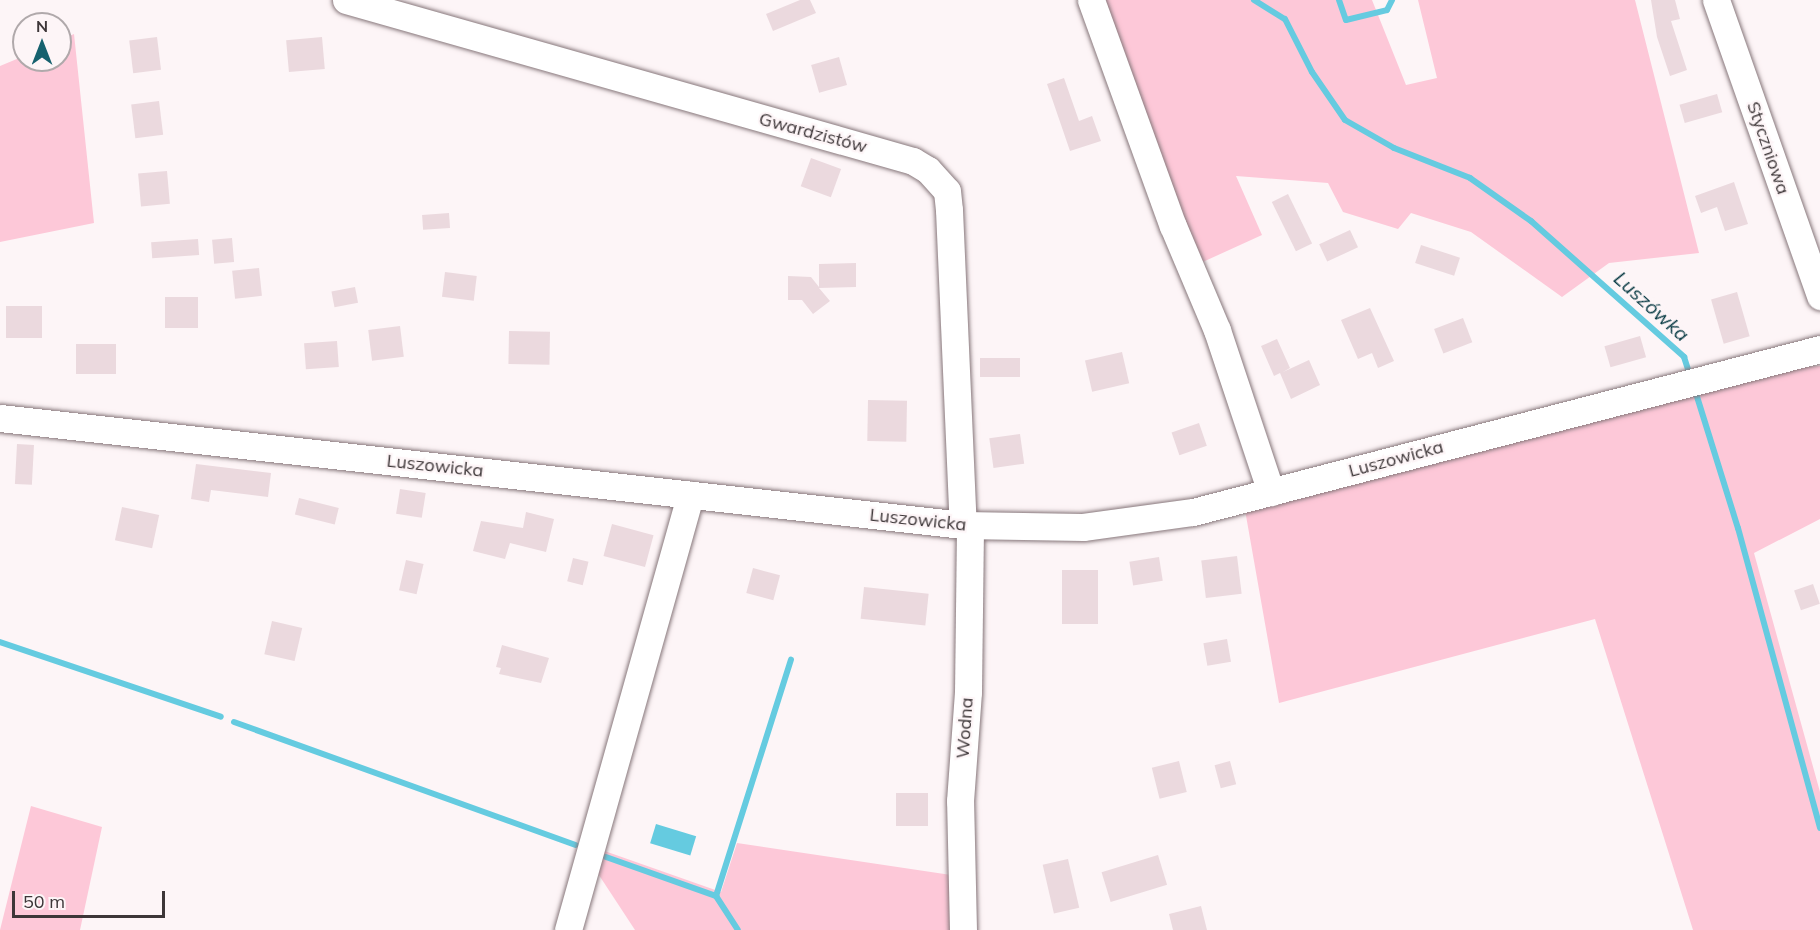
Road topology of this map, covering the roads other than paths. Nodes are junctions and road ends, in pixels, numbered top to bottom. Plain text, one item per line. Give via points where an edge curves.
1 (346, 0) edge
2 (1091, 0) edge
3 (1716, 0) edge
4 (1820, 296) edge
5 (1820, 349) edge
6 (0, 418) edge
7 (1271, 492) junction
8 (690, 495) junction
9 (967, 525) junction
10 (568, 930) edge
11 (963, 930) edge

1 - 9 street, Gwardzistów via 891,154 928,170 947,191 950,210
2 - 7 street via 1173,226 1217,330
3 - 4 street, Styczniowa
5 - 7 street, Luszowicka
6 - 8 street, Luszowicka
7 - 9 street, Luszowicka via 1193,512 1083,527
8 - 9 street, Luszowicka
8 - 10 street
9 - 11 street, Wodna via 968,692 960,801

